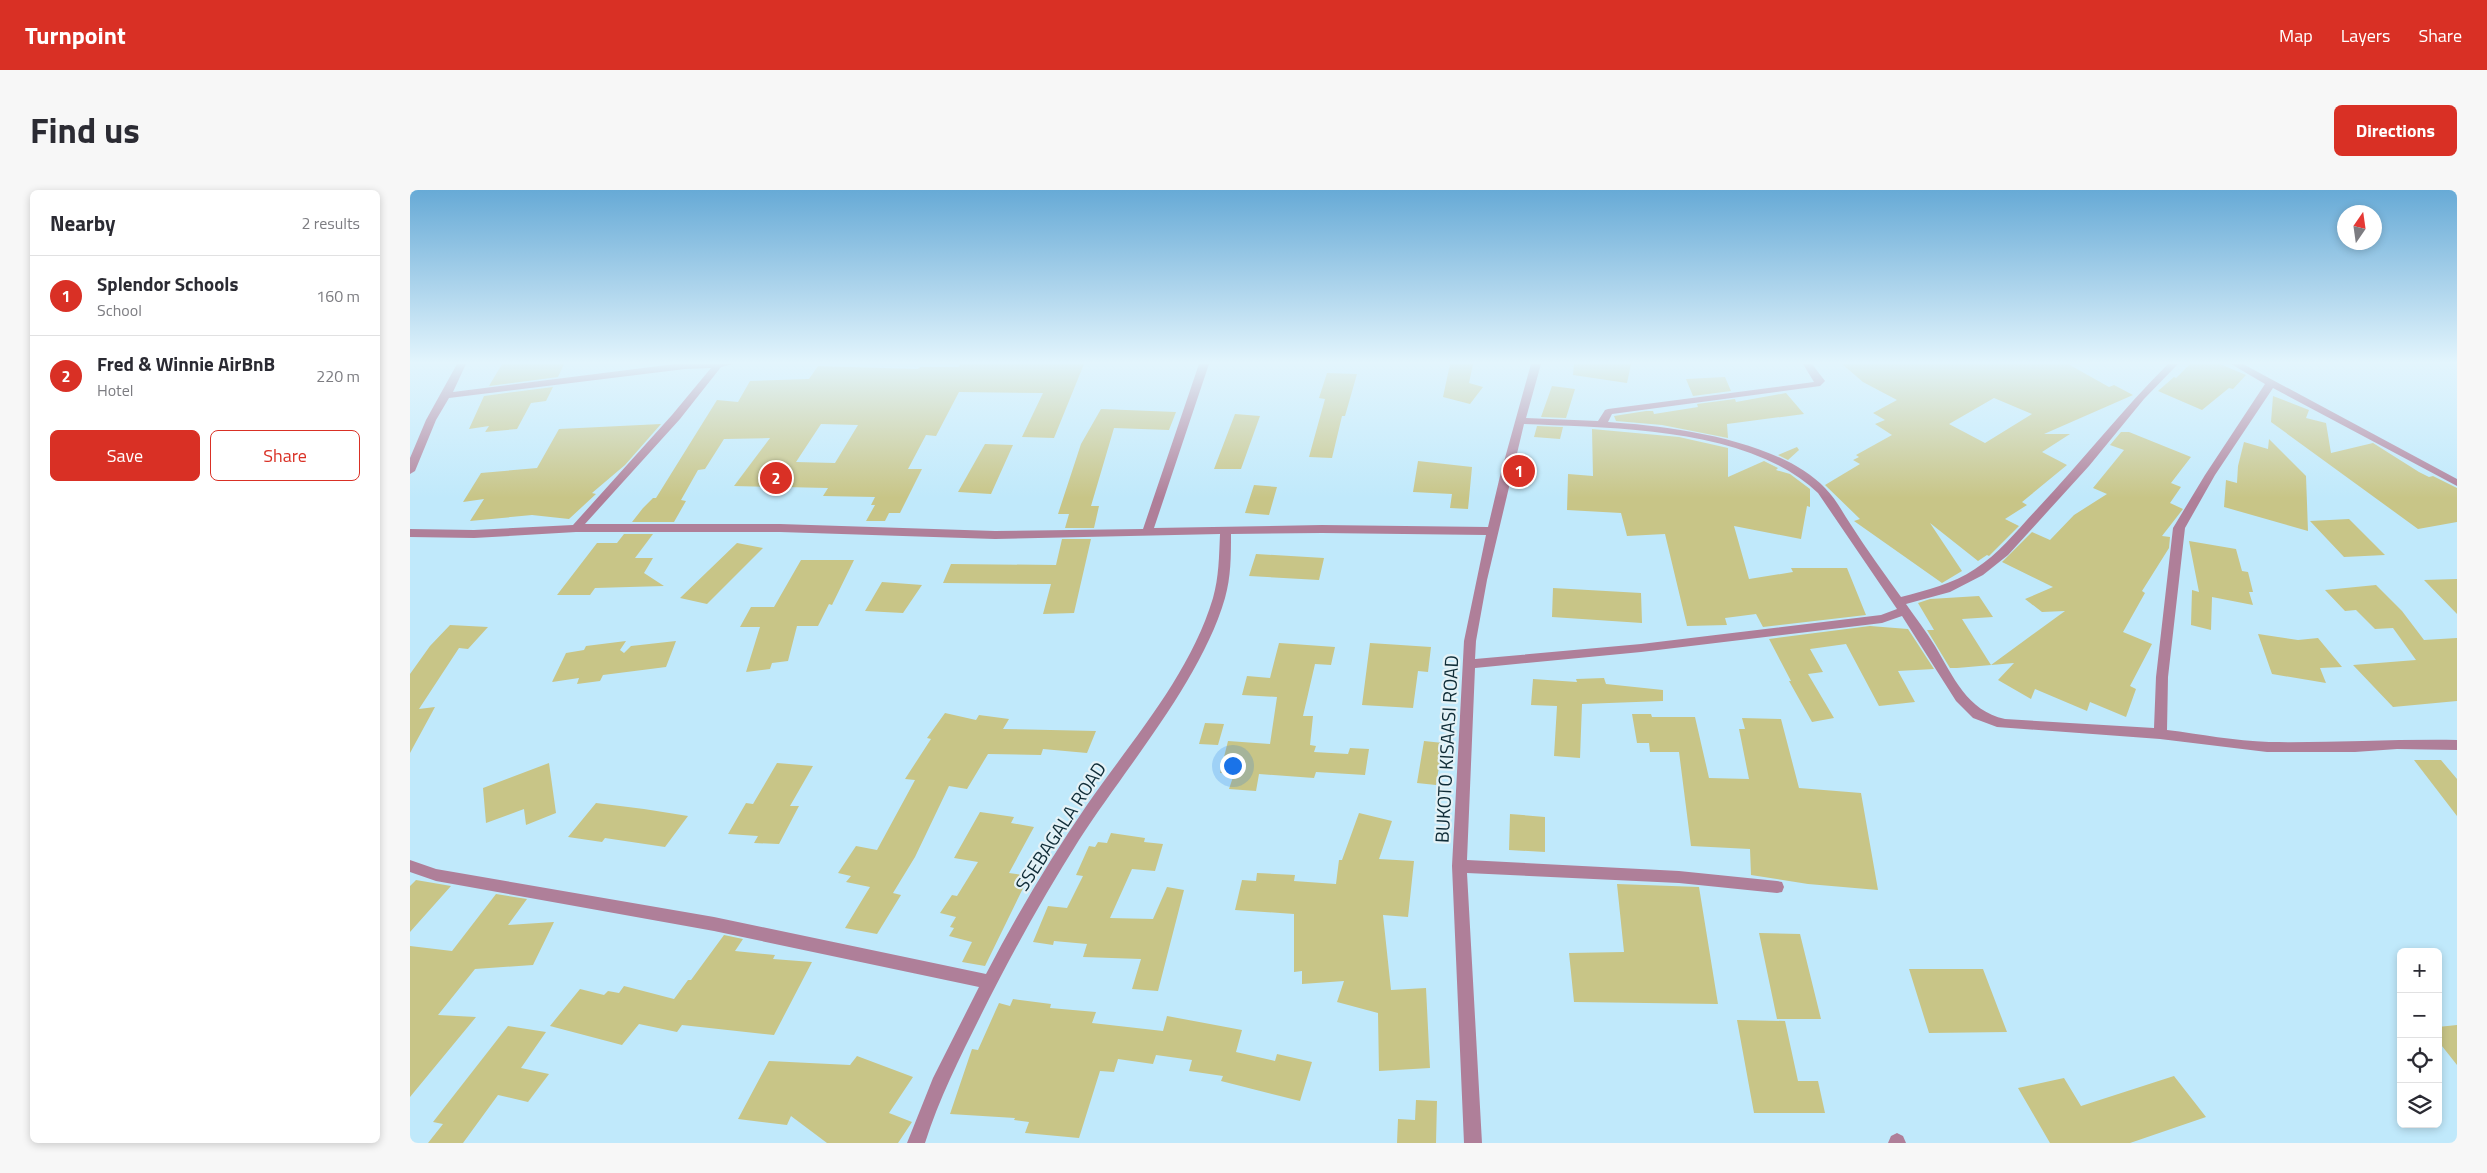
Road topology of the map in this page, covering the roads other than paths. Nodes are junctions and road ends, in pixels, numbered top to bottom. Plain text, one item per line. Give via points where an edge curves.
1 (438, 408) edge
2 (684, 408) edge
3 (1189, 408) edge
4 (1523, 408) edge
5 (1634, 408) edge
6 (2131, 408) edge
7 (2254, 408) edge
8 (2318, 408) edge
9 (1520, 420) junction
10 (1601, 425) junction
11 (410, 470) edge
12 (2457, 483) edge
13 (576, 528) junction
14 (1226, 530) junction
15 (1493, 531) junction
16 (1148, 532) junction
17 (410, 533) edge
18 (1901, 606) junction
19 (1469, 664) junction
20 (2160, 734) junction
21 (2457, 745) edge
22 (410, 866) edge
23 (1459, 866) junction
24 (1777, 887) dead end
25 (989, 982) junction
26 (916, 1143) edge
27 (1473, 1143) edge

1 - 11 street
2 - 13 street
3 - 16 street
4 - 9 street, BUKOTO KISAASI ROAD
5 - 10 street via 1608,412
6 - 18 street via 2004,552 1979,572
7 - 20 street via 2179,528 2166,629
8 - 12 street
9 - 10 street
9 - 15 street, BUKOTO KISAASI ROAD
10 - 18 street via 1734,444 1765,454 1806,477 1838,509 1849,532
13 - 16 street via 780,528 995,535
13 - 17 street via 474,534
14 - 15 street
14 - 16 street
14 - 25 street, SSEBAGALA ROAD via 1221,586 1210,622 1191,660 1053,870
15 - 19 street, BUKOTO KISAASI ROAD via 1481,580
18 - 19 street via 1882,619 1641,648
18 - 20 street via 1961,698 1986,720
19 - 23 street, BUKOTO KISAASI ROAD
20 - 21 street via 2267,747
22 - 25 street via 436,875 822,944
23 - 24 street via 1679,876
23 - 27 street, BUKOTO KISAASI ROAD
25 - 26 street, SSEBAGALA ROAD via 935,1090

